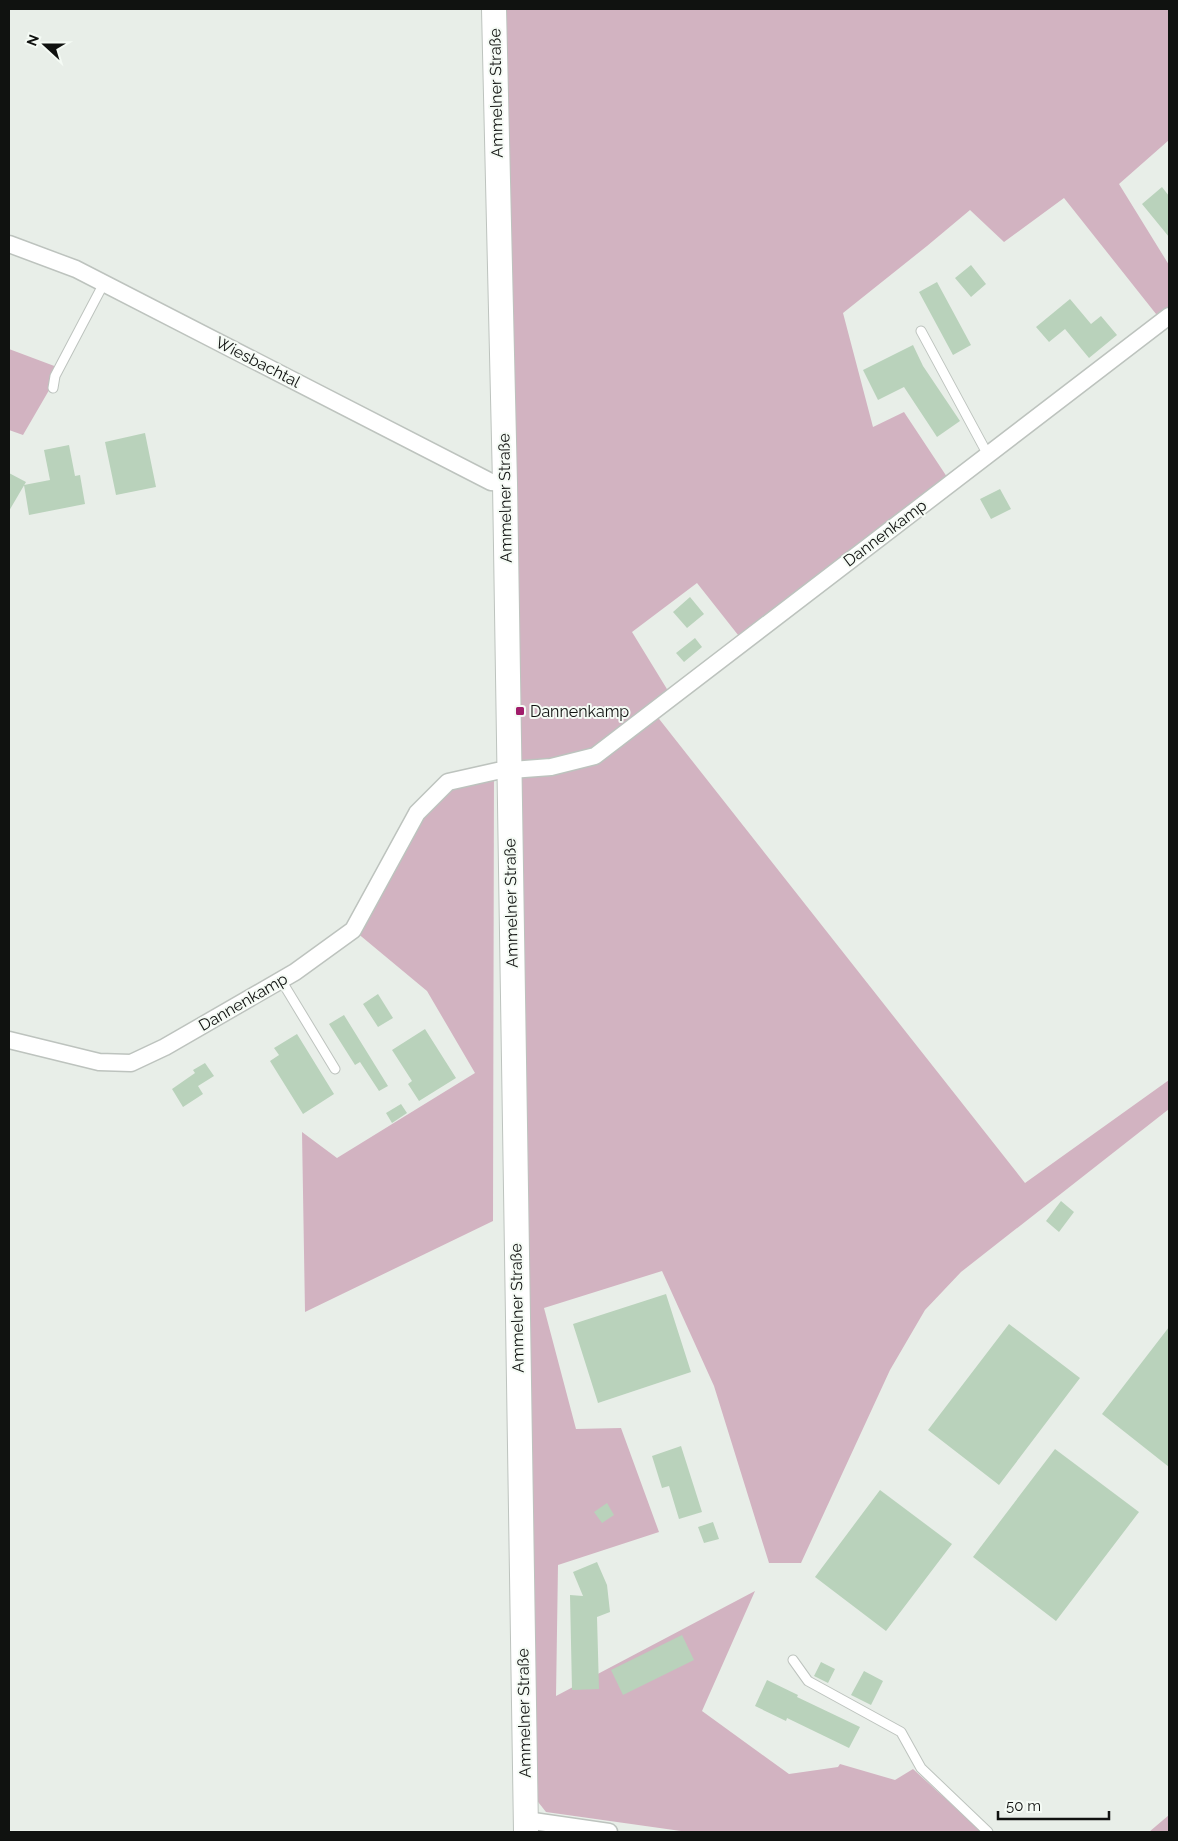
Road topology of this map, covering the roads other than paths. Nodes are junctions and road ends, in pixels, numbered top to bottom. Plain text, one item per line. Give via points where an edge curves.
1 (494, 9) edge
2 (9, 244) edge
3 (104, 282) junction
4 (1169, 316) edge
5 (921, 331) dead end
6 (53, 388) dead end
7 (988, 455) junction
8 (505, 483) junction
9 (509, 771) junction
10 (282, 980) junction
11 (9, 1040) edge
12 (335, 1069) dead end
13 (793, 1660) dead end
14 (526, 1817) edge
15 (609, 1832) edge
16 (988, 1832) edge

1 - 8 street, Ammelner Straße
2 - 3 street, Wiesbachtal
3 - 6 lane via 55,376
3 - 8 street, Wiesbachtal via 491,482
4 - 7 street, Dannenkamp
5 - 7 lane
7 - 9 street, Dannenkamp via 595,756 551,767
8 - 9 street, Ammelner Straße
9 - 10 street, Dannenkamp via 448,782 417,813 353,930
9 - 14 street, Ammelner Straße
10 - 11 street, Dannenkamp via 131,1063 99,1062
10 - 12 lane
13 - 16 lane via 808,1681 901,1732 921,1768
14 - 15 street

